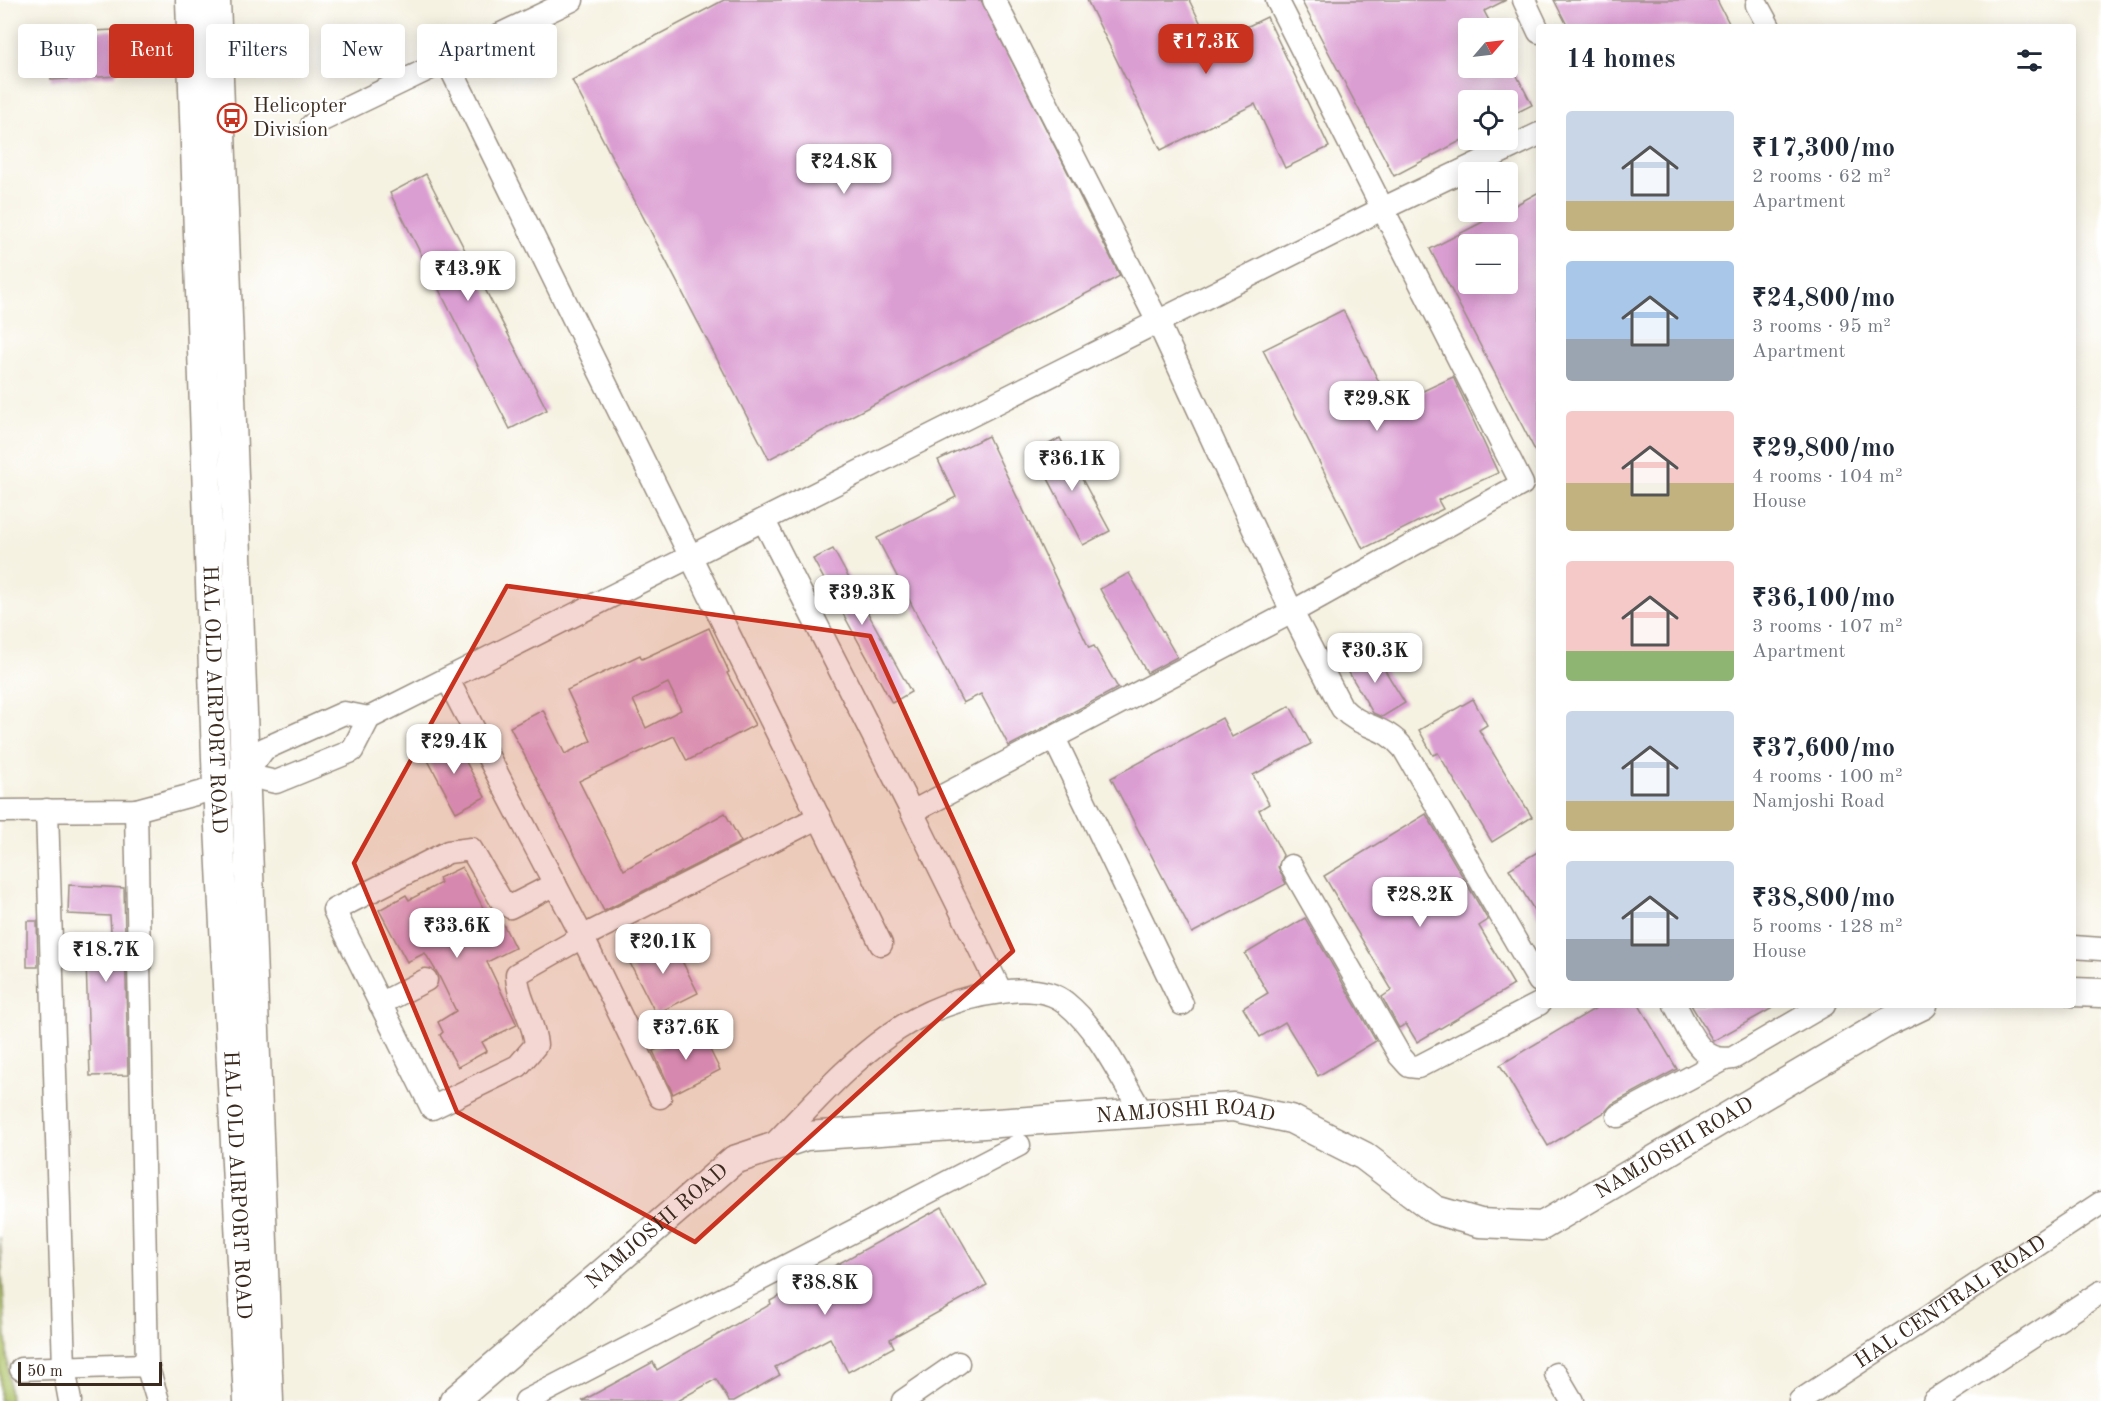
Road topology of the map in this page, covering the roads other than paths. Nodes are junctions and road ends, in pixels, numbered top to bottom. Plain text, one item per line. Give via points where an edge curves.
1 (190, 0) edge
2 (216, 0) edge
3 (572, 0) edge
4 (994, 0) edge
5 (1277, 0) edge
6 (1524, 0) edge
7 (1760, 2) edge
8 (523, 24) edge
9 (1768, 24) edge
10 (1536, 26) edge
11 (417, 75) edge
12 (455, 78) edge
13 (312, 125) dead end
14 (1536, 135) edge
15 (1382, 209) junction
16 (1158, 322) junction
17 (764, 521) junction
18 (690, 558) junction
19 (1292, 612) junction
20 (448, 680) junction
21 (369, 718) junction
22 (1054, 738) junction
23 (245, 776) junction
24 (217, 787) junction
25 (47, 810) junction
26 (136, 810) junction
27 (0, 811) edge
28 (912, 812) junction
29 (819, 817) junction
30 (1291, 866) dead end
31 (555, 884) junction
32 (582, 937) junction
33 (881, 944) dead end
34 (2076, 947) edge
35 (2101, 949) edge
36 (1536, 976) edge
37 (426, 980) dead end
38 (1001, 992) junction
39 (2076, 992) edge
40 (2101, 993) edge
41 (380, 1004) junction
42 (1182, 1004) dead end
43 (1536, 1006) edge
44 (1677, 1008) edge
45 (1819, 1008) edge
46 (1917, 1008) edge
47 (1723, 1060) junction
48 (660, 1097) dead end
49 (1143, 1114) junction
50 (1618, 1116) dead end
51 (773, 1145) junction
52 (1019, 1145) dead end
53 (2101, 1203) edge
54 (2101, 1292) edge
55 (958, 1363) dead end
56 (147, 1365) junction
57 (64, 1368) junction
58 (21, 1369) dead end
59 (1556, 1374) dead end
60 (1806, 1399) edge
61 (1941, 1399) edge
62 (70, 1401) edge
63 (158, 1401) edge
64 (248, 1401) edge
65 (269, 1401) edge
66 (454, 1401) edge
67 (526, 1401) edge
68 (903, 1401) edge
69 (1572, 1401) edge

1 - 24 main road, HAL OLD AIRPORT ROAD
2 - 23 main road, HAL OLD AIRPORT ROAD
3 - 8 street
4 - 16 street
5 - 15 street
6 - 10 street
7 - 9 street
11 - 13 street
12 - 18 street
14 - 15 street
15 - 16 street
15 - 19 street via 1522,484
16 - 17 street
16 - 19 street
17 - 18 street
17 - 28 street
18 - 20 street
18 - 29 street
19 - 22 street
19 - 36 street via 1342,708 1354,720 1392,735 1404,749
20 - 21 street
20 - 31 street
21 - 23 street via 344,713 264,748
21 - 23 street via 352,751 276,782
22 - 28 street
22 - 42 street
23 - 24 street
23 - 65 main road, HAL OLD AIRPORT ROAD
24 - 26 street
24 - 64 main road, HAL OLD AIRPORT ROAD
25 - 26 street
25 - 27 street
25 - 57 street
26 - 56 street
28 - 38 street
29 - 32 street
29 - 33 street
30 - 43 street via 1409,1066 1418,1067
31 - 32 street
31 - 41 street via 510,907 501,900 471,849 462,849 448,852 334,910
32 - 41 street via 517,974 517,988 535,1028 536,1045 518,1066 432,1108
32 - 48 street
34 - 35 street
37 - 41 street
38 - 49 street via 1044,992 1064,1001 1090,1026
38 - 51 street via 974,995 902,1024 868,1048
39 - 40 main road
44 - 47 street via 1704,1054
45 - 47 street via 1733,1058
46 - 49 main road, NAMJOSHI ROAD via 1542,1226 1480,1223 1435,1210 1364,1156 1291,1119 1233,1107
47 - 50 street
49 - 51 main road, NAMJOSHI ROAD via 806,1136
51 - 66 main road, NAMJOSHI ROAD via 734,1160
52 - 67 street
53 - 60 street, HAL CENTRAL ROAD
54 - 61 street
55 - 68 street
56 - 57 street
56 - 63 street
57 - 58 street
57 - 62 street
59 - 69 street

